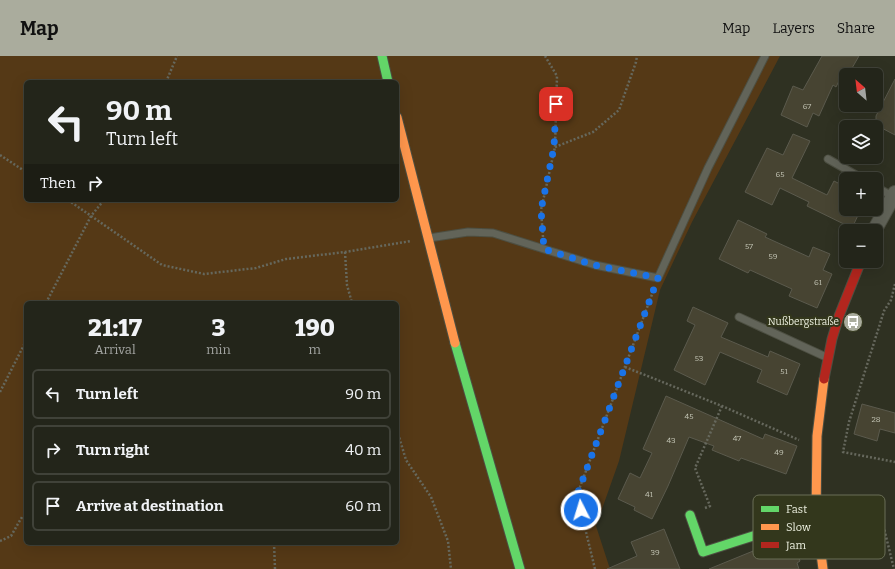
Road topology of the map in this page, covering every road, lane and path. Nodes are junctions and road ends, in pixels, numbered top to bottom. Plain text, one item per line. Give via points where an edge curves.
1 (177, 56) edge
2 (382, 56) edge
3 (545, 56) edge
4 (637, 56) edge
5 (765, 56) edge
6 (167, 80) edge
7 (388, 80) edge
8 (399, 125) edge
9 (554, 147) junction
10 (0, 154) edge
11 (828, 159) dead end
12 (24, 171) edge
13 (851, 172) edge
14 (883, 190) edge
15 (894, 195) edge
16 (71, 202) edge
17 (102, 202) edge
18 (91, 216) junction
19 (878, 224) edge
20 (427, 238) junction
21 (544, 249) junction
22 (345, 252) junction
23 (858, 268) edge
24 (658, 278) junction
25 (895, 284) edge
26 (47, 301) edge
27 (351, 301) edge
28 (739, 317) dead end
29 (24, 345) edge
30 (828, 358) junction
31 (625, 367) junction
32 (0, 392) edge
33 (722, 406) junction
34 (399, 437) edge
35 (817, 448) junction
36 (895, 462) edge
37 (816, 495) edge
38 (690, 515) joint
39 (24, 516) edge
40 (885, 532) edge
41 (753, 536) edge
42 (0, 541) edge
43 (274, 545) edge
44 (822, 559) edge
45 (275, 569) edge
46 (451, 569) edge
47 (520, 569) edge
48 (595, 569) edge
49 (823, 569) edge
50 (894, 569) edge

1 - 6 path
2 - 7 main road
3 - 9 path via 557,76
4 - 9 path via 619,110 593,132
5 - 24 lane via 708,168
8 - 20 main road
9 - 21 path via 541,210
10 - 12 path
11 - 13 lane
14 - 15 lane
15 - 19 street
16 - 18 path
17 - 18 path
18 - 22 path via 162,265 204,274 256,268 286,259
18 - 26 path
20 - 21 lane via 468,232 494,233
20 - 22 path
20 - 47 main road
21 - 24 lane via 594,265
22 - 27 path via 347,285
23 - 30 main road via 839,316
24 - 31 path
25 - 36 path via 891,300 884,311 843,452
28 - 30 lane
29 - 32 path
30 - 35 main road
31 - 33 path
31 - 48 path via 577,495
33 - 35 path
33 - 38 path via 695,468 710,506
34 - 46 path via 406,460 431,497 448,541
35 - 37 main road
38 - 41 main road via 703,552
39 - 42 path via 11,536
40 - 50 path
43 - 45 path
44 - 49 main road

